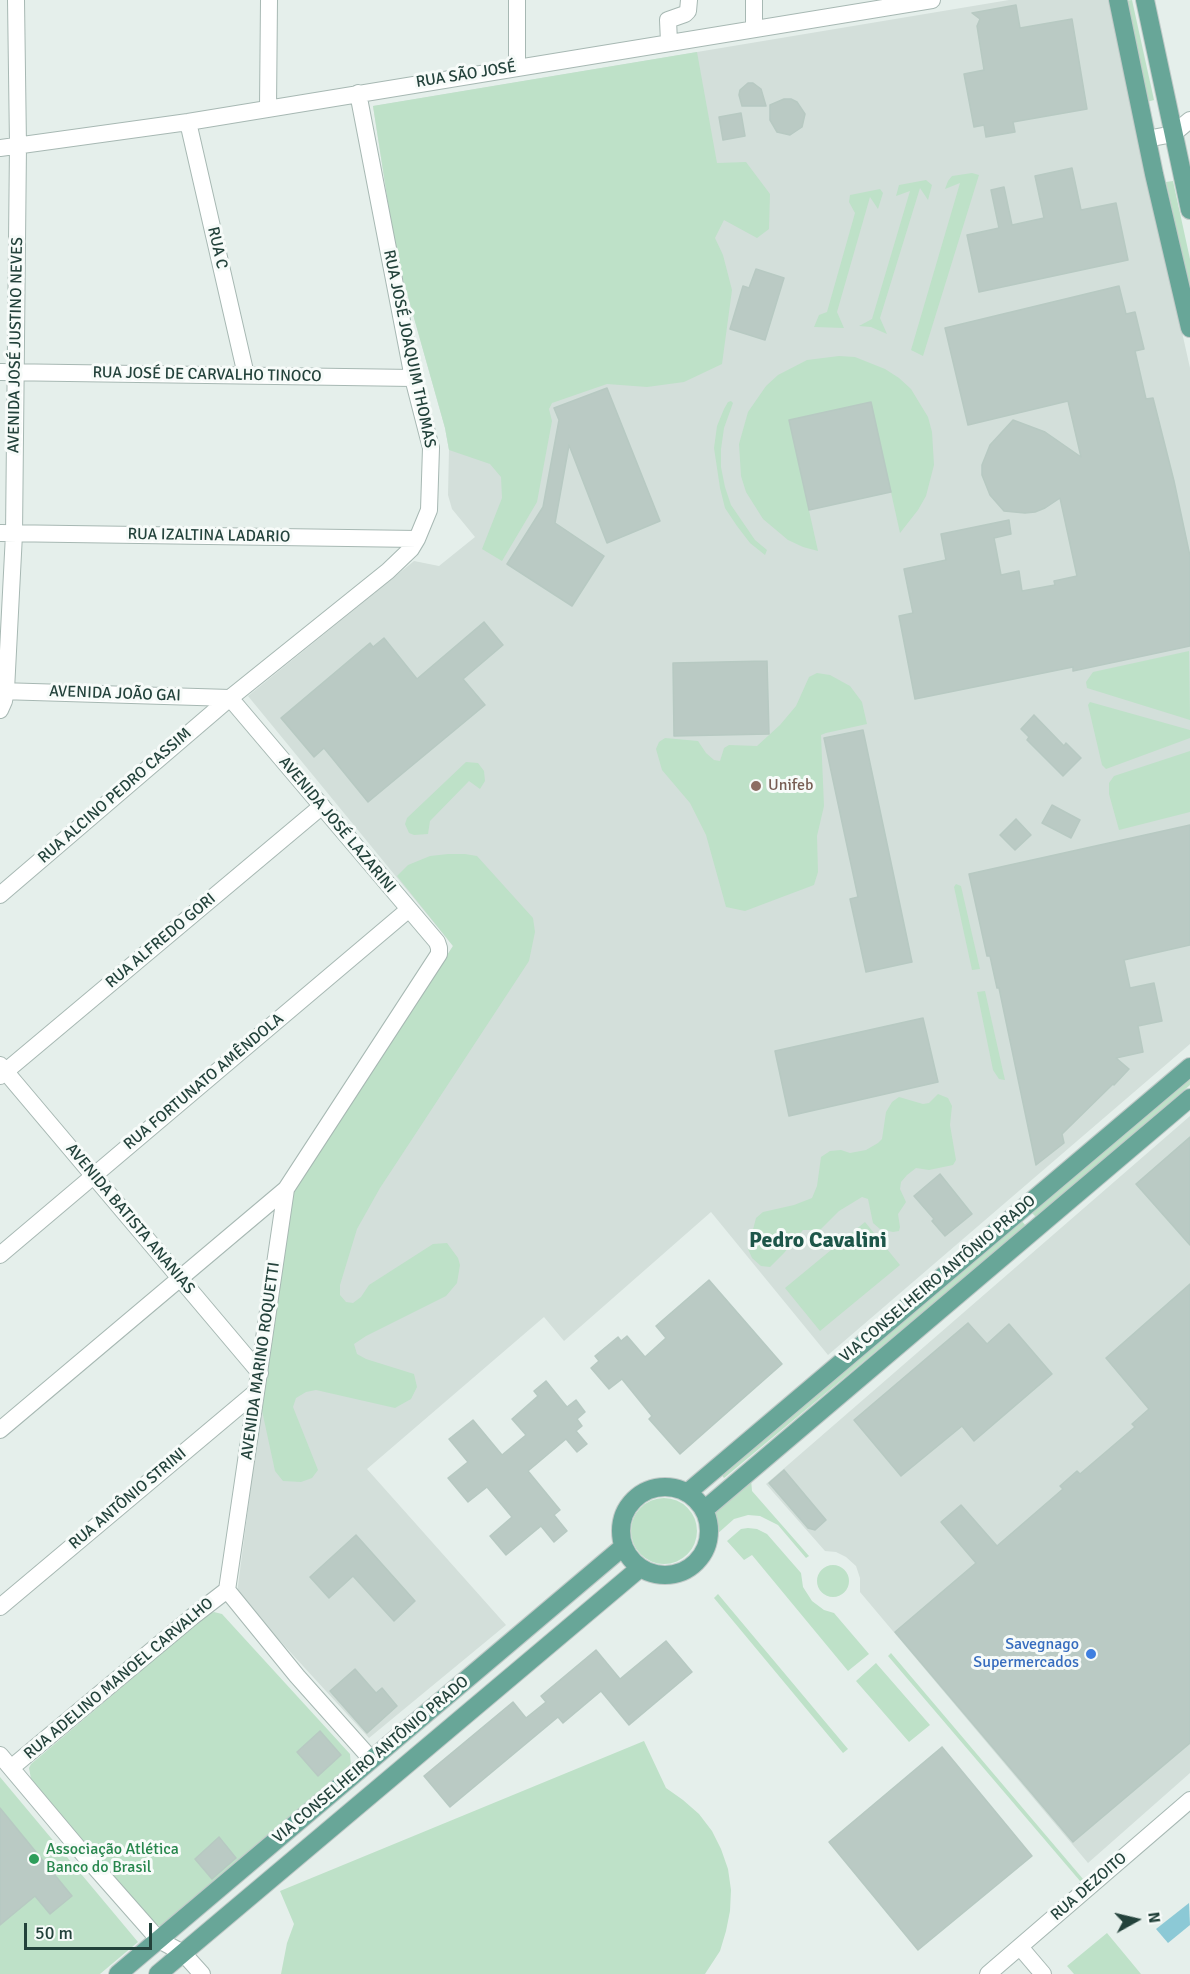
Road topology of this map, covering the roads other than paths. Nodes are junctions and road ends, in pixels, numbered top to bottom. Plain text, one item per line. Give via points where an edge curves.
1 (16, 0) edge
2 (268, 0) edge
3 (517, 0) edge
4 (689, 0) edge
5 (754, 0) edge
6 (932, 0) edge
7 (1118, 0) edge
8 (1145, 0) edge
9 (861, 6) edge
10 (754, 29) junction
11 (669, 42) junction
12 (517, 67) junction
13 (358, 93) junction
14 (268, 108) junction
15 (1190, 120) edge
16 (188, 122) junction
17 (1173, 134) junction
18 (1147, 138) junction
19 (18, 145) junction
20 (0, 148) edge
21 (1190, 210) edge
22 (1190, 328) edge
23 (8, 373) edge
24 (246, 375) junction
25 (413, 378) junction
26 (7, 533) edge
27 (417, 539) junction
28 (3, 691) edge
29 (230, 698) junction
30 (0, 710) edge
31 (322, 806) junction
32 (0, 895) edge
33 (408, 910) junction
34 (439, 954) joint
35 (1190, 1067) edge
36 (2, 1071) edge
37 (1190, 1098) edge
38 (93, 1176) junction
39 (286, 1189) junction
40 (0, 1255) edge
41 (180, 1278) junction
42 (260, 1373) junction
43 (256, 1392) junction
44 (0, 1430) edge
45 (687, 1493) junction
46 (704, 1510) junction
47 (623, 1547) junction
48 (640, 1568) junction
49 (227, 1590) junction
50 (0, 1607) edge
51 (0, 1755) edge
52 (371, 1759) junction
53 (11, 1768) junction
54 (1190, 1800) edge
55 (159, 1940) junction
56 (1020, 1947) junction
57 (183, 1953) junction
58 (118, 1974) edge
59 (158, 1974) edge
60 (202, 1974) edge
61 (988, 1974) edge
62 (1043, 1974) edge

1 - 19 street, AVENIDA JOSÉ JUSTINO NEVES
2 - 14 street
3 - 12 street
4 - 11 street via 688,10 668,20
5 - 10 street
6 - 9 street, RUA SÃO JOSÉ
7 - 18 main road
8 - 17 main road
9 - 10 street, RUA SÃO JOSÉ
10 - 11 street, RUA SÃO JOSÉ
11 - 12 street, RUA SÃO JOSÉ
12 - 13 street, RUA SÃO JOSÉ
13 - 14 street, RUA SÃO JOSÉ
13 - 25 street, RUA JOSÉ JOAQUIM THOMAS
14 - 16 street, RUA SÃO JOSÉ
15 - 17 street
16 - 19 street, RUA SÃO JOSÉ
16 - 24 street, RUA C
17 - 18 street
17 - 21 main road
18 - 22 main road
19 - 20 street, RUA SÃO JOSÉ
19 - 23 street, AVENIDA JOSÉ JUSTINO NEVES
23 - 24 street, RUA JOSÉ DE CARVALHO TINOCO
23 - 26 street, AVENIDA JOSÉ JUSTINO NEVES
24 - 25 street, RUA JOSÉ DE CARVALHO TINOCO
25 - 27 street, RUA JOSÉ JOAQUIM THOMAS via 431,448 429,510
26 - 27 street, RUA IZALTINA LADARIO
26 - 28 street, AVENIDA JOSÉ JUSTINO NEVES
27 - 29 street, RUA JOSÉ JOAQUIM THOMAS via 388,571
28 - 29 street, AVENIDA JOÃO GAI
28 - 30 street, AVENIDA JOSÉ JUSTINO NEVES
29 - 31 street, AVENIDA JOSÉ LAZARINI
29 - 32 street, RUA ALCINO PEDRO CASSIM
31 - 33 street, AVENIDA JOSÉ LAZARINI
31 - 36 street, RUA ALFREDO GORI
33 - 34 street, AVENIDA JOSÉ LAZARINI via 437,942
33 - 38 street, RUA FORTUNATO AMÊNDOLA
34 - 39 street, AVENIDA MARINO ROQUETTI
35 - 45 main road, VIA CONSELHEIRO ANTÔNIO PRADO
36 - 38 street, AVENIDA BATISTA ANANIAS
37 - 46 main road, VIA CONSELHEIRO ANTÔNIO PRADO
38 - 40 street, RUA FORTUNATO AMÊNDOLA
38 - 41 street, AVENIDA BATISTA ANANIAS
39 - 41 street
39 - 42 street, AVENIDA MARINO ROQUETTI
41 - 42 street, AVENIDA BATISTA ANANIAS
41 - 44 street
42 - 43 street, AVENIDA MARINO ROQUETTI
43 - 49 street, AVENIDA MARINO ROQUETTI
43 - 50 street, RUA ANTÔNIO STRINI
45 - 46 main road
45 - 47 main road via 661,1487 636,1497 622,1520
46 - 48 main road via 709,1534 696,1563 672,1575
47 - 48 main road
47 - 52 main road, VIA CONSELHEIRO ANTÔNIO PRADO
48 - 57 main road, VIA CONSELHEIRO ANTÔNIO PRADO
49 - 52 street
49 - 53 street, RUA ADELINO MANOEL CARVALHO
51 - 53 street
52 - 55 main road, VIA CONSELHEIRO ANTÔNIO PRADO
53 - 55 street
54 - 56 street, RUA DEZOITO
55 - 57 street
55 - 58 main road, VIA CONSELHEIRO ANTÔNIO PRADO
56 - 61 street, RUA DEZOITO
56 - 62 street
57 - 59 main road, VIA CONSELHEIRO ANTÔNIO PRADO
57 - 60 street

